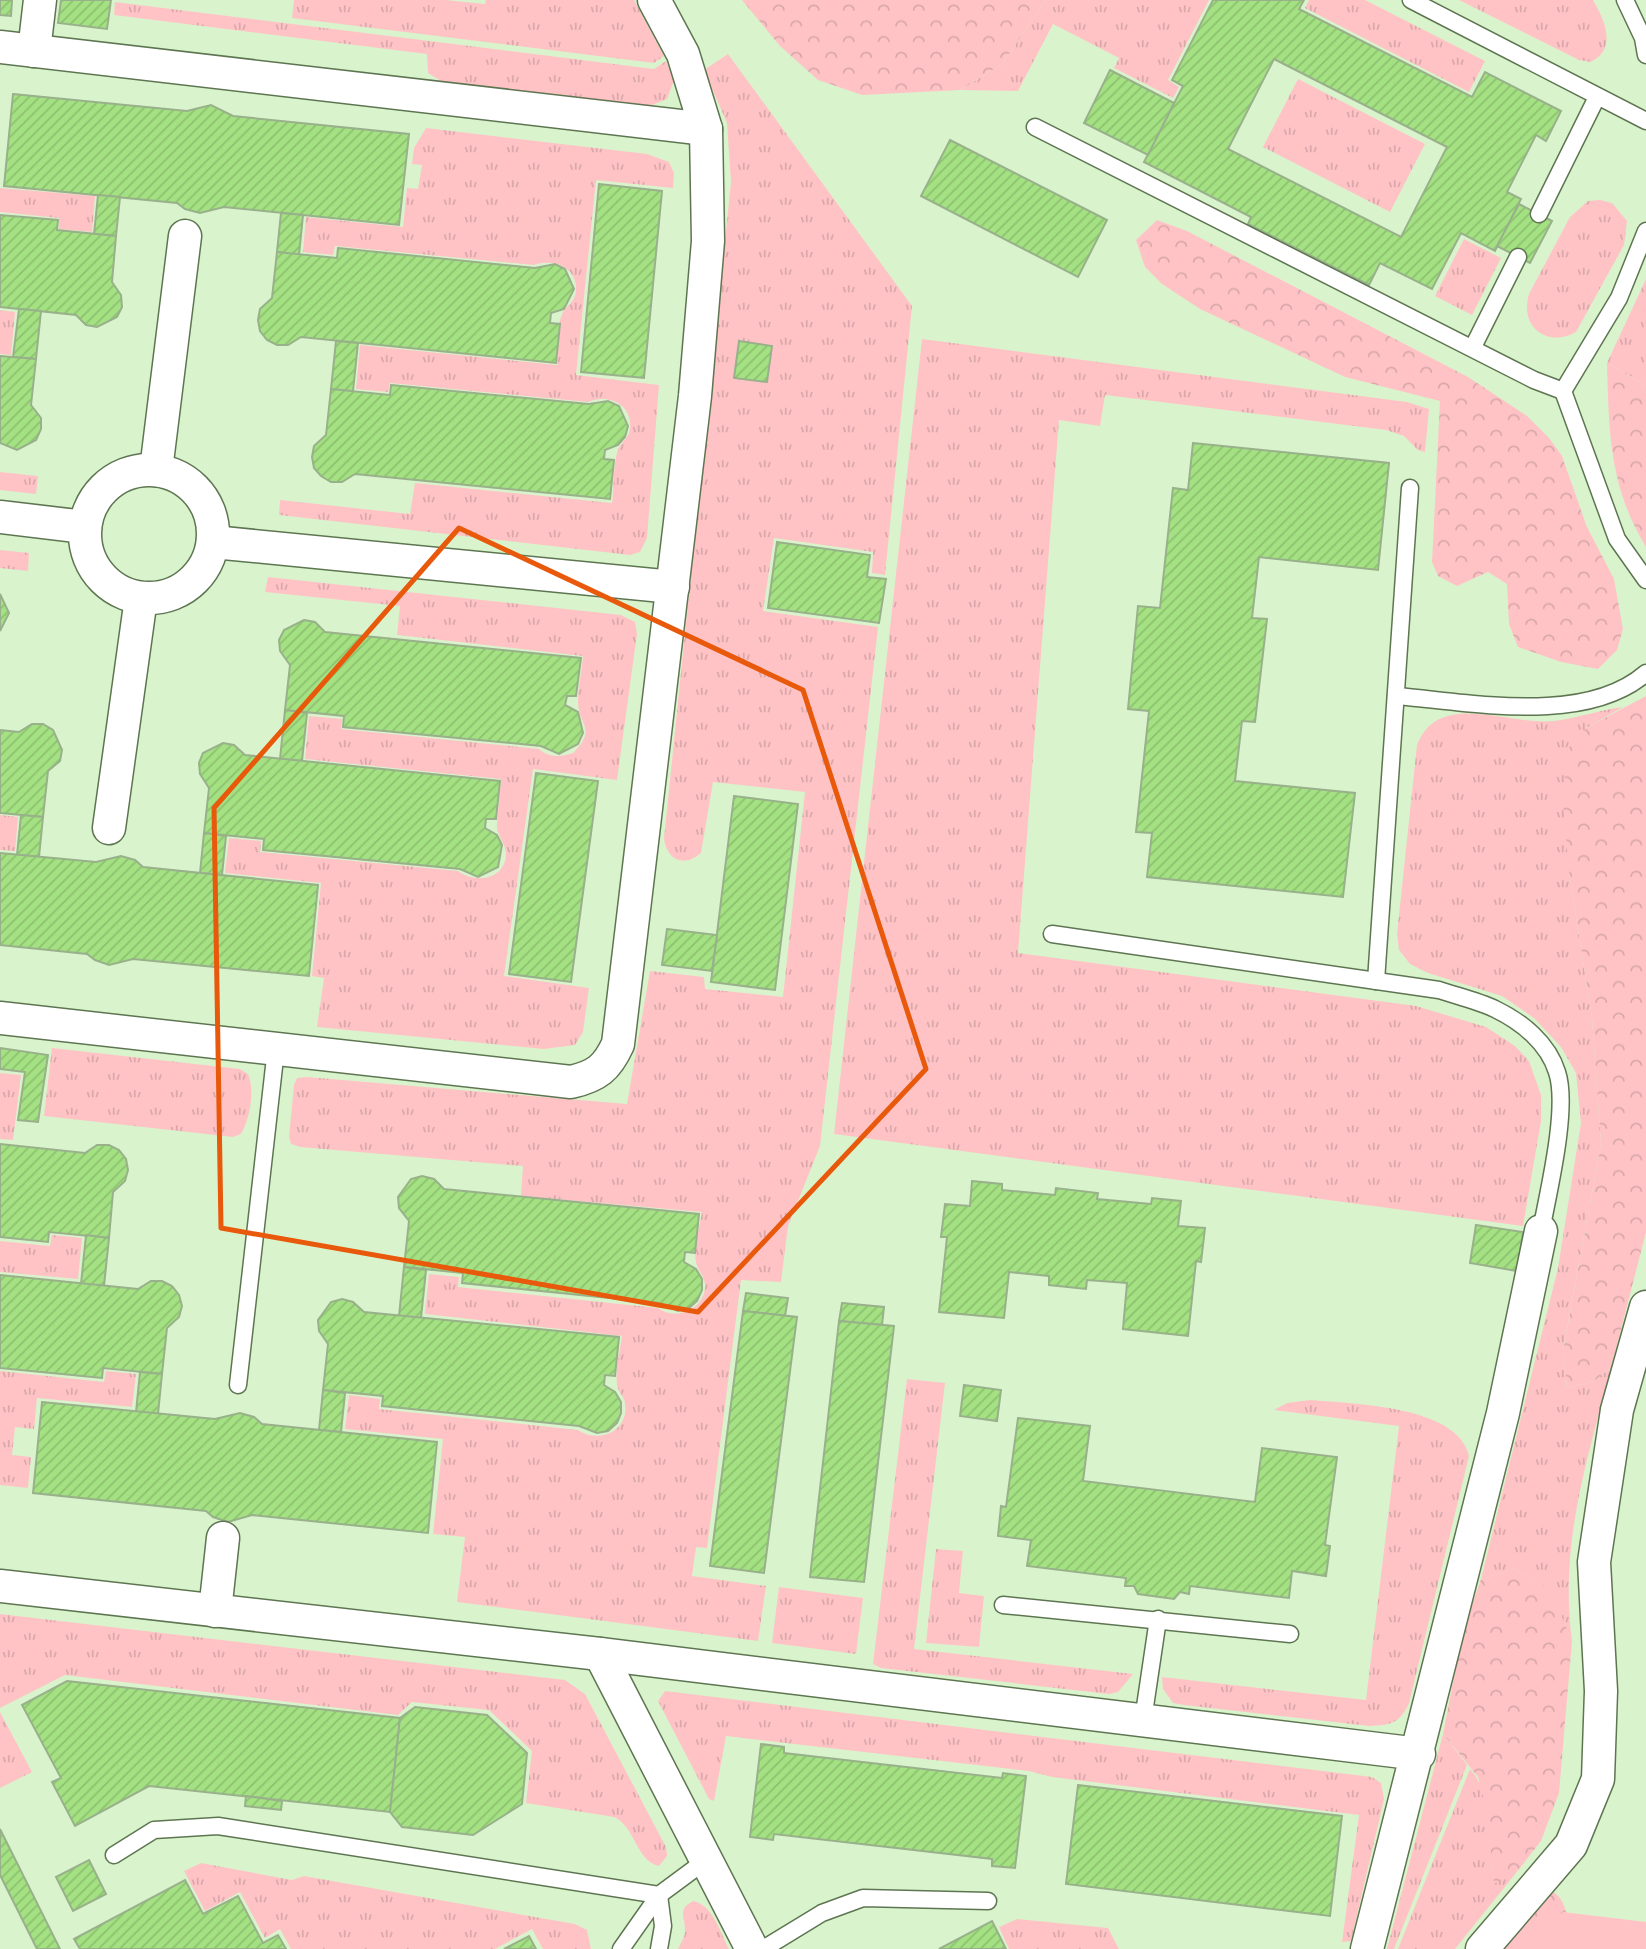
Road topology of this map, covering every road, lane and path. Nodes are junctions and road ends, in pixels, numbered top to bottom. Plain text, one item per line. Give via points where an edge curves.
1 (40, 0) edge
2 (654, 0) edge
3 (1411, 0) edge
4 (1625, 0) edge
5 (0, 47) edge
6 (34, 51) junction
7 (1646, 55) edge
8 (1597, 97) junction
9 (1646, 121) edge
10 (1035, 127) dead end
11 (706, 129) junction
12 (1539, 214) dead end
13 (1646, 231) edge
14 (185, 236) dead end
15 (1518, 257) dead end
16 (1473, 347) junction
17 (1563, 391) junction
18 (156, 470) junction
19 (1410, 488) dead end
20 (0, 517) edge
21 (85, 527) junction
22 (213, 541) junction
23 (1646, 580) edge
24 (673, 587) junction
25 (141, 598) junction
26 (1646, 673) edge
27 (1396, 696) junction
28 (109, 828) dead end
29 (1052, 934) dead end
30 (1376, 981) junction
31 (0, 1017) edge
32 (276, 1049) junction
33 (1541, 1231) joint
34 (1646, 1307) edge
35 (238, 1385) dead end
36 (223, 1538) dead end
37 (0, 1587) edge
38 (1003, 1605) dead end
39 (215, 1611) junction
40 (1158, 1619) junction
41 (1290, 1634) dead end
42 (600, 1654) junction
43 (1143, 1720) junction
44 (1419, 1754) junction
45 (114, 1855) dead end
46 (705, 1861) junction
47 (659, 1895) junction
48 (988, 1901) dead end
49 (621, 1949) edge
50 (659, 1949) edge
51 (752, 1949) edge
52 (763, 1949) edge
53 (1367, 1949) edge
54 (1482, 1949) edge

1 - 6 street
2 - 11 street via 683,54
3 - 8 lane
4 - 7 lane
5 - 6 street
6 - 11 street
8 - 9 lane
8 - 12 lane
10 - 16 lane
11 - 24 street via 708,241
13 - 17 lane via 1619,298
14 - 18 street
15 - 16 lane
16 - 17 lane
17 - 23 lane via 1617,539
18 - 21 street via 129,473 113,481 89,509
18 - 22 street via 183,479 197,491 207,506
19 - 27 lane
20 - 21 street
21 - 25 street via 85,545 101,578 115,590
22 - 24 street
22 - 25 street via 209,559 186,588 169,596
24 - 32 street via 618,1044 609,1065 592,1077 571,1082
25 - 28 street
26 - 27 lane via 1598,700 1547,706
27 - 30 lane
29 - 30 lane
30 - 33 lane via 1439,990 1494,1009 1543,1045 1558,1074 1560,1126
31 - 32 street
32 - 35 lane
33 - 44 street via 1503,1413
34 - 54 street via 1617,1410 1594,1562 1601,1691 1598,1779 1571,1845
36 - 39 street
37 - 39 street
38 - 40 lane
39 - 42 street
40 - 41 lane
40 - 43 lane
42 - 43 street
42 - 46 street
43 - 44 street
44 - 53 street
45 - 47 lane via 154,1830 218,1826
46 - 47 lane
46 - 51 street
47 - 49 lane
47 - 50 lane via 663,1926
48 - 52 lane via 863,1898 822,1913

